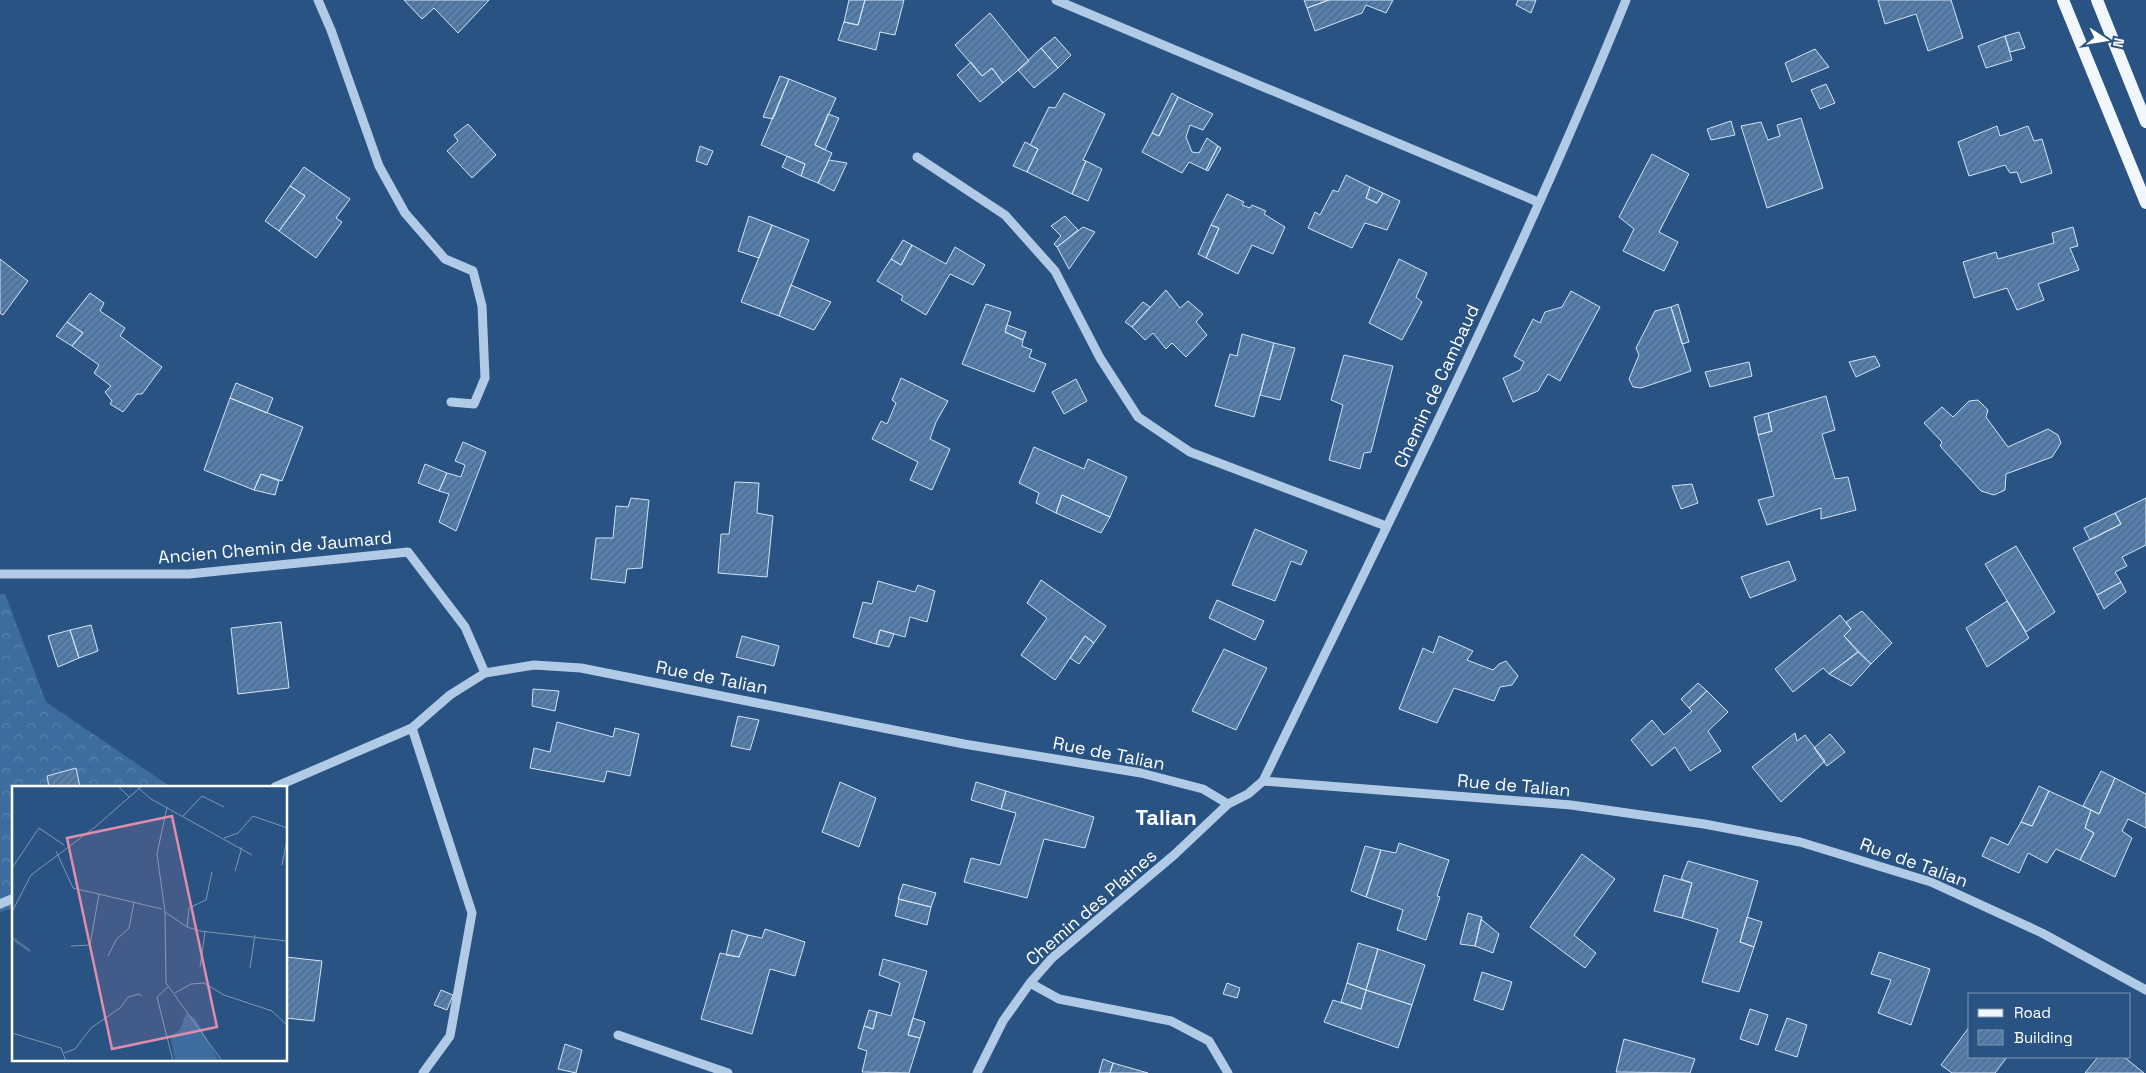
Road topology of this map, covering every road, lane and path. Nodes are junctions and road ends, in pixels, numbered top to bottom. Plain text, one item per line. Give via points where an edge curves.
1 (318, 0) edge
2 (1056, 0) edge
3 (1626, 0) edge
4 (2063, 0) edge
5 (2097, 0) edge
6 (2146, 122) edge
7 (917, 157) dead end
8 (1538, 202) junction
9 (2146, 202) edge
10 (451, 402) dead end
11 (1386, 526) junction
12 (0, 574) edge
13 (484, 673) junction
14 (412, 728) junction
15 (1263, 781) junction
16 (277, 786) edge
17 (1228, 804) junction
18 (12, 899) edge
19 (0, 904) edge
20 (1030, 983) junction
21 (2146, 990) edge
22 (618, 1035) dead end
23 (423, 1073) edge
24 (728, 1073) edge
25 (977, 1073) edge
26 (1228, 1073) edge

1 - 10 street via 378,166 405,213 445,259 473,271 482,306 484,378 474,404
2 - 8 street
3 - 8 street, Chemin de Cambaud
4 - 9 main road
5 - 6 main road
7 - 11 street via 1005,215 1055,271 1100,358 1138,417 1190,452
8 - 11 street, Chemin de Cambaud via 1460,378
11 - 15 street, Chemin de Cambaud
12 - 13 street, Ancien Chemin de Jaumard via 189,574 408,552 465,627
13 - 14 street, Rue de Talian via 450,695
13 - 17 street, Rue de Talian via 534,665 581,668 964,744 1142,773 1203,790
14 - 16 street, Rue de Talian
14 - 23 street via 472,914 450,1036
15 - 17 street via 1248,794
15 - 21 street, Rue de Talian via 1571,805 1800,842 1931,882 2042,933
17 - 20 street, Chemin des Plaines via 1174,855 1052,958
18 - 19 street
20 - 25 street, Chemin des Plaines via 1003,1021
20 - 26 street via 1059,999 1172,1021 1209,1041
22 - 24 street

